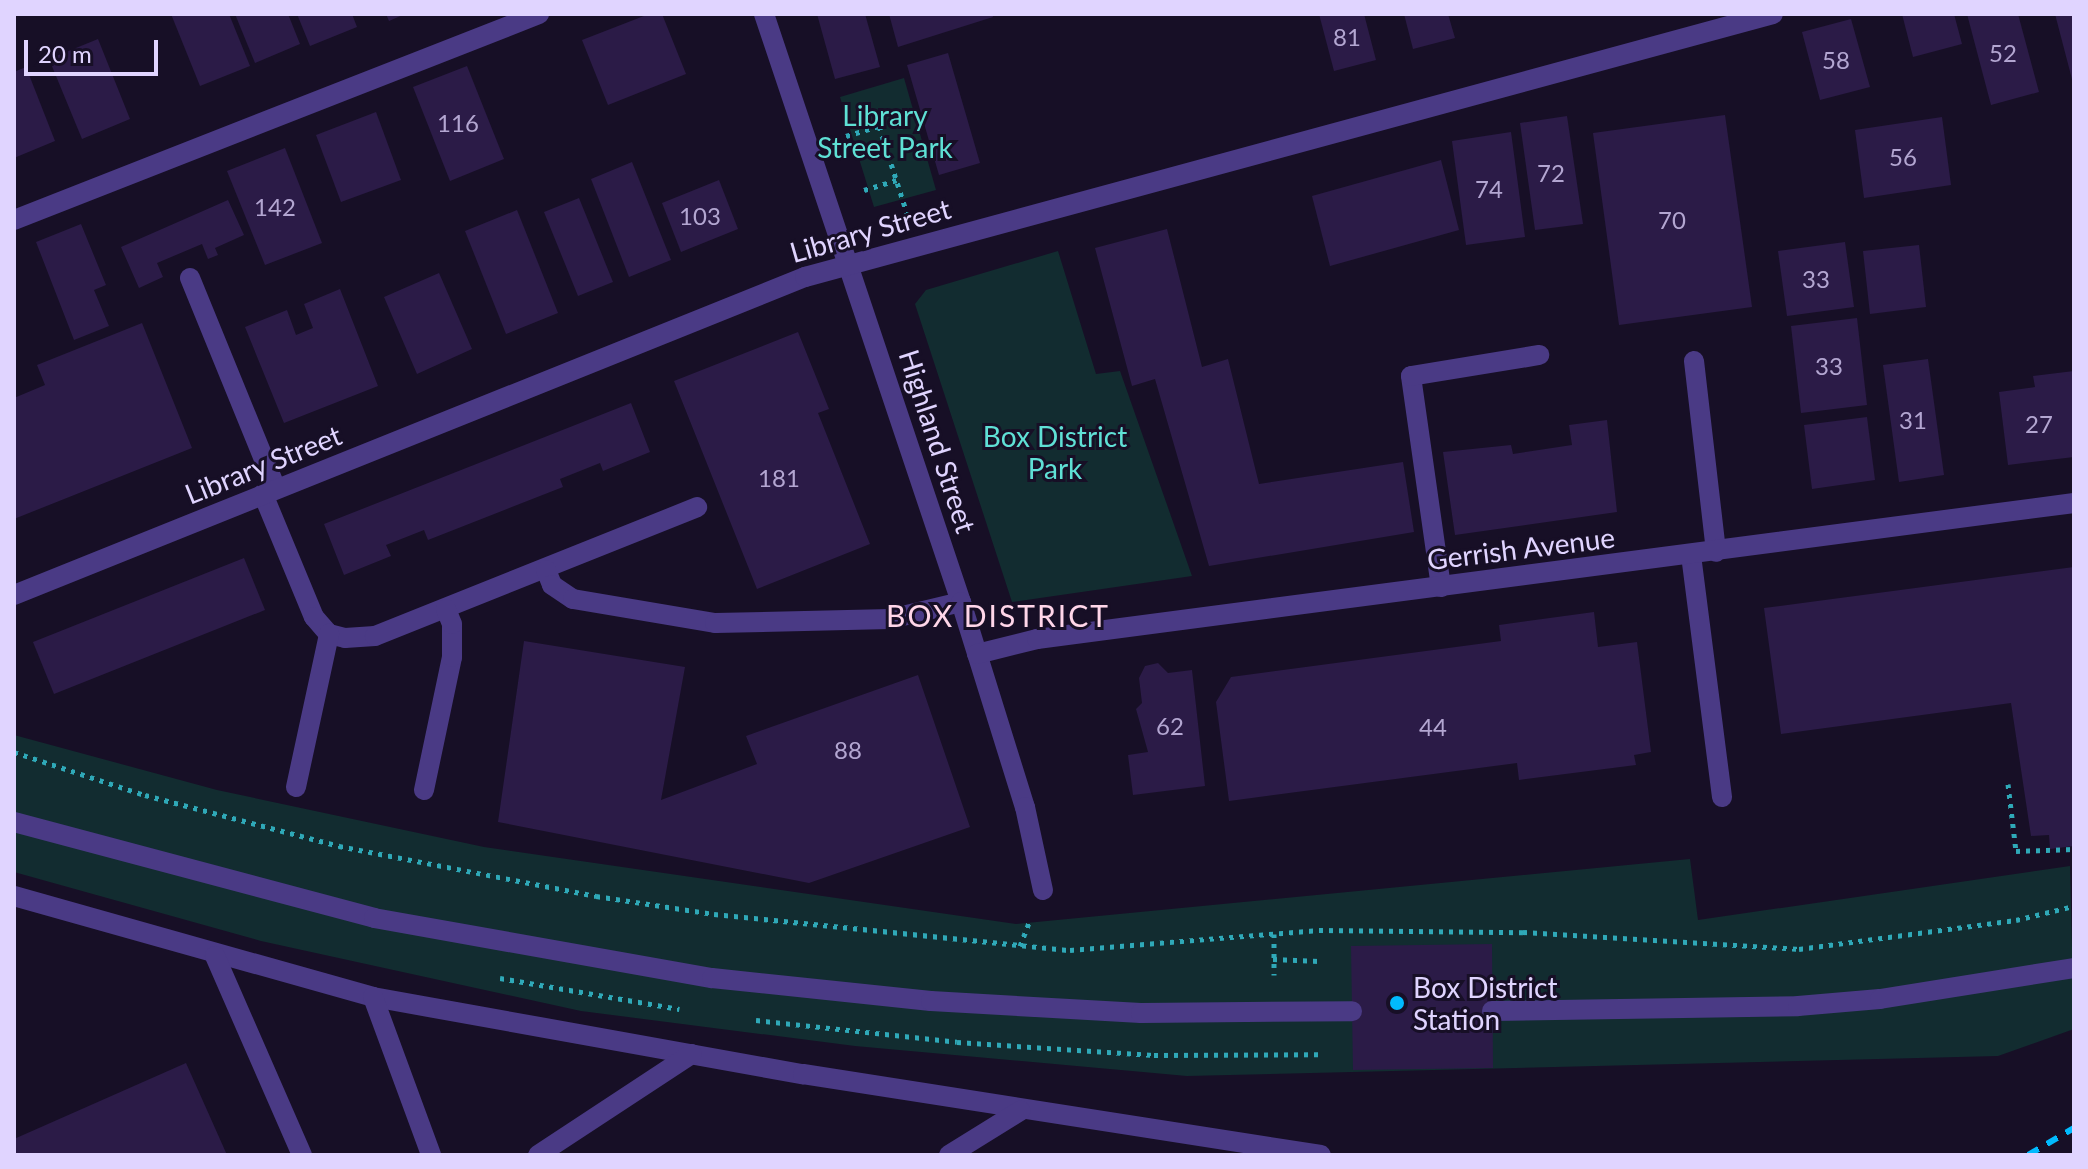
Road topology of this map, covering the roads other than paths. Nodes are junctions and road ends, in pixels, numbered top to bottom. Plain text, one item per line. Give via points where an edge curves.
1 (539, 14) edge
2 (764, 14) edge
3 (1773, 14) edge
4 (14, 220) edge
5 (847, 264) junction
6 (190, 278) dead end
7 (1539, 355) dead end
8 (1694, 361) dead end
9 (270, 492) junction
10 (2074, 503) edge
11 (697, 507) dead end
12 (1716, 552) junction
13 (1691, 555) junction
14 (546, 570) junction
15 (1441, 587) junction
16 (14, 595) edge
17 (961, 602) junction
18 (446, 609) junction
19 (329, 634) junction
20 (977, 654) junction
21 (296, 787) dead end
22 (424, 790) dead end
23 (1722, 797) dead end
24 (14, 822) edge
25 (1043, 890) dead end
26 (14, 896) edge
27 (215, 956) junction
28 (2074, 968) edge
29 (373, 997) junction
30 (1352, 1011) dead end
31 (1492, 1011) dead end
32 (692, 1054) junction
33 (1020, 1111) junction
34 (302, 1155) edge
35 (431, 1155) edge
36 (538, 1155) edge
37 (949, 1155) edge
38 (1321, 1155) edge

1 - 4 street
2 - 5 street, Highland Street
3 - 5 street, Library Street
5 - 9 street, Library Street via 772,288
5 - 17 street, Highland Street
6 - 9 street
7 - 15 street via 1411,376
8 - 12 street
9 - 16 street, Library Street
9 - 19 street via 314,617
10 - 12 street, Gerrish Avenue
11 - 14 street
12 - 13 street, Gerrish Avenue
13 - 15 street, Gerrish Avenue
13 - 23 street
14 - 17 street via 552,585 573,599 715,623 890,619
14 - 18 street
15 - 20 street, Gerrish Avenue via 1037,639
17 - 20 street, Highland Street
18 - 19 street via 375,636
18 - 22 street via 452,624 452,657
19 - 21 street
20 - 25 street, Highland Street via 1029,821
24 - 30 street via 374,918 712,978 931,1001 1093,1010
26 - 27 street
27 - 29 street
27 - 34 street
28 - 31 street via 1908,995 1798,1006
29 - 32 street
29 - 35 street
32 - 33 street
32 - 36 street
33 - 37 street
33 - 38 street

